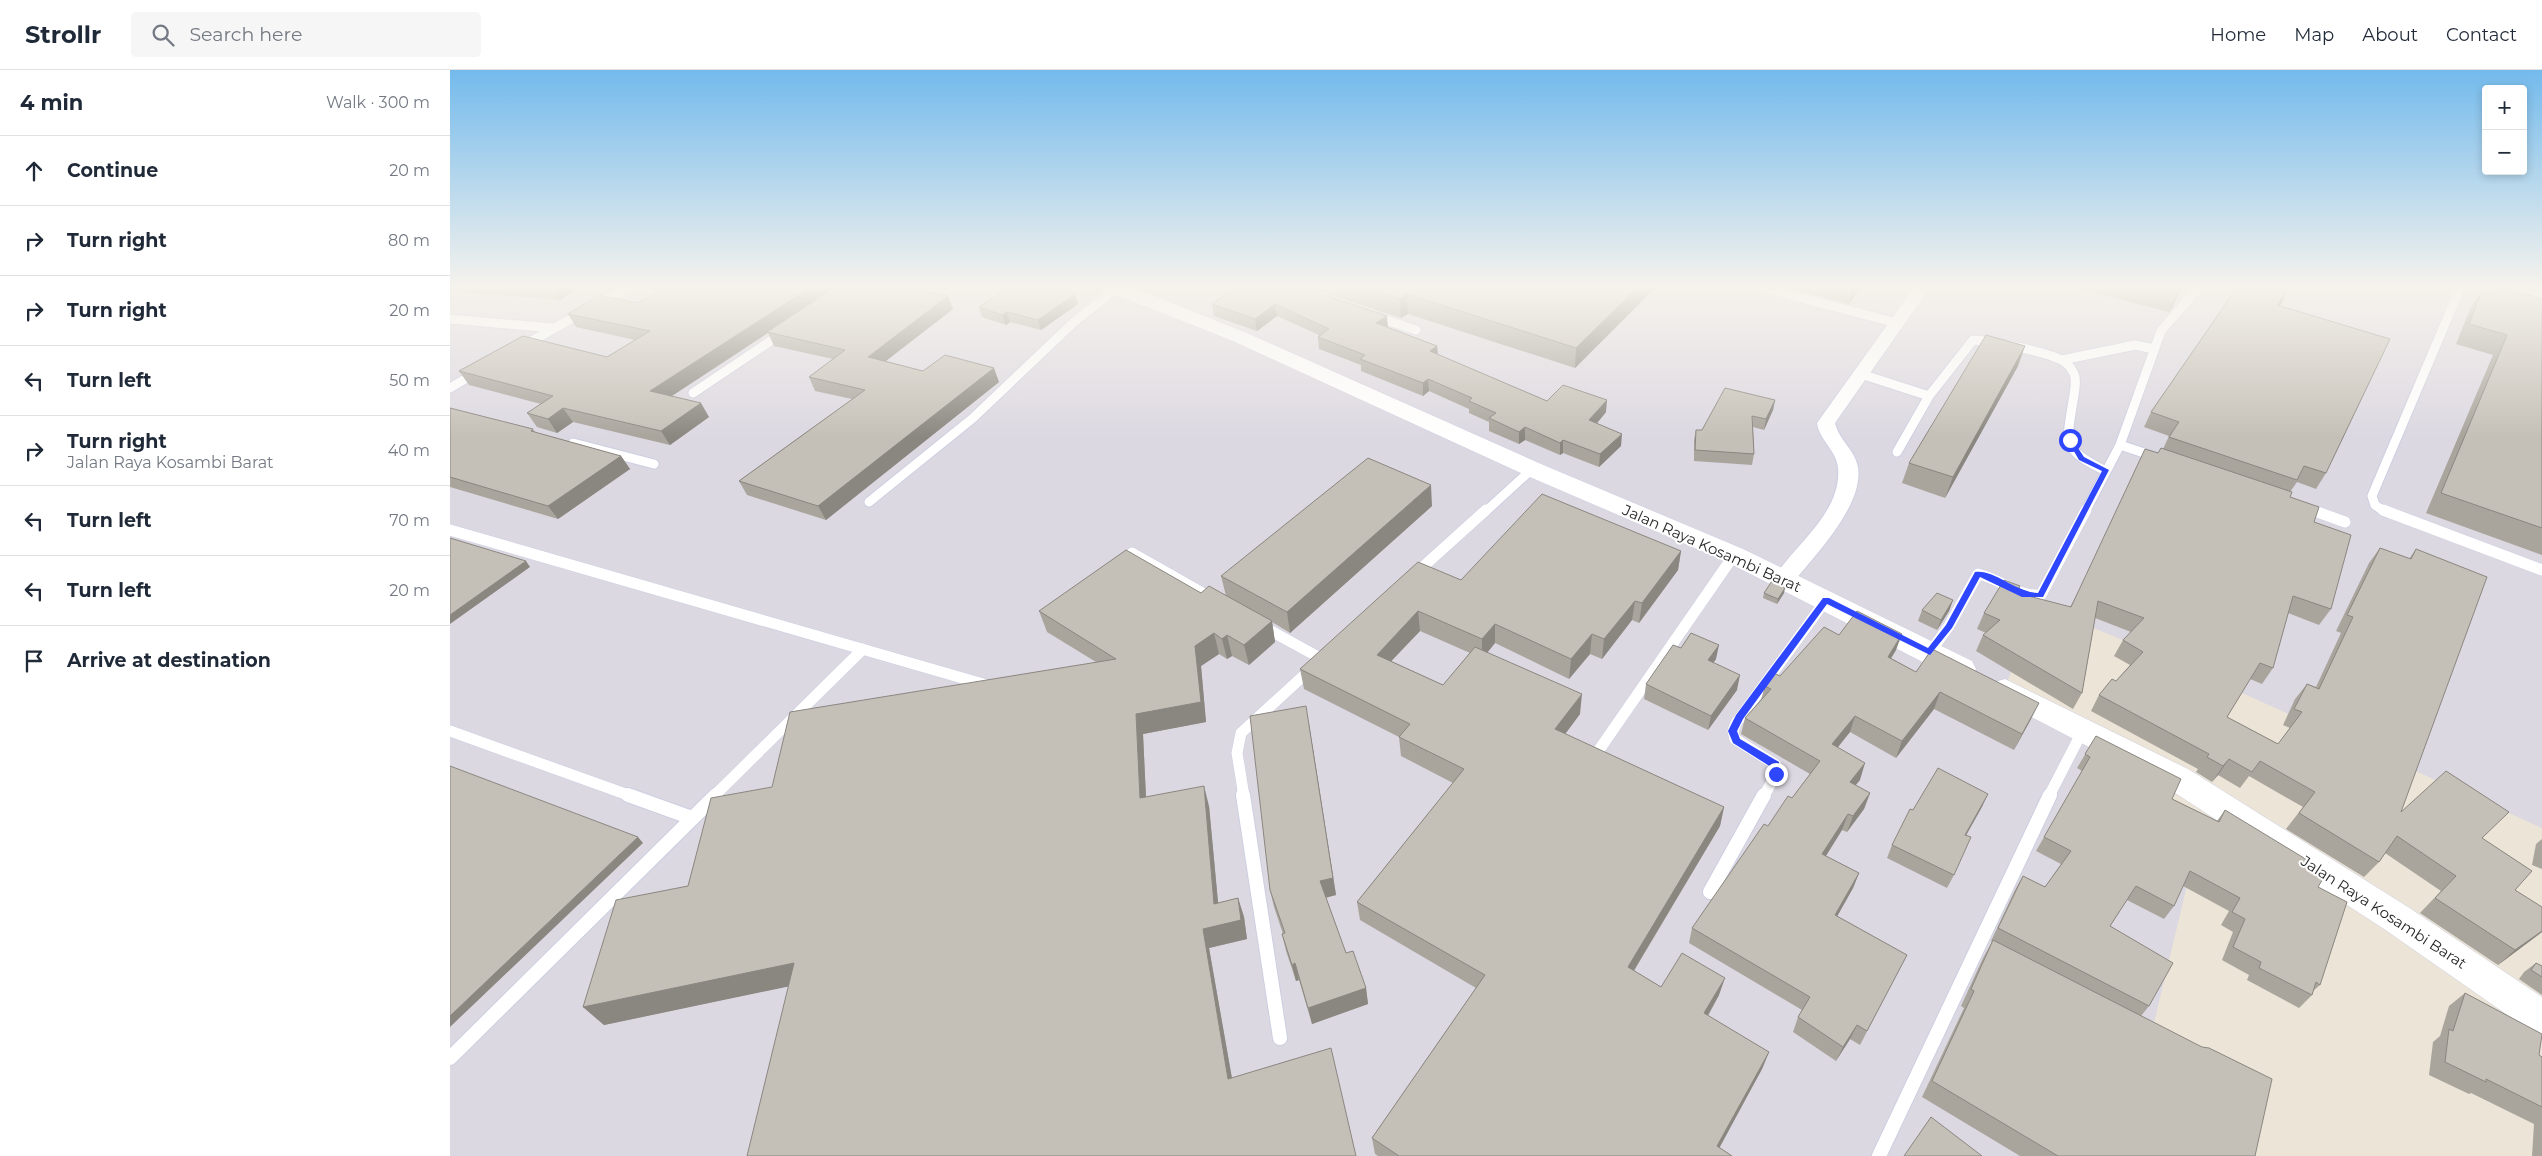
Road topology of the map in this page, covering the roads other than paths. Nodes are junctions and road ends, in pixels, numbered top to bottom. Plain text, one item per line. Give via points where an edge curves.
1 (538, 337) edge
2 (777, 337) edge
3 (1059, 337) edge
4 (1237, 337) edge
5 (1887, 337) edge
6 (2159, 337) edge
7 (2440, 337) edge
8 (2154, 349) junction
9 (510, 353) edge
10 (2062, 360) junction
11 (484, 368) edge
12 (1861, 374) junction
13 (450, 388) edge
14 (693, 393) dead end
15 (1929, 396) junction
16 (561, 440) edge
17 (2120, 445) junction
18 (1897, 452) dead end
19 (2166, 461) edge
20 (654, 464) dead end
21 (1532, 469) junction
22 (2106, 470) junction
23 (869, 502) dead end
24 (2288, 502) edge
25 (2345, 522) dead end
26 (450, 530) edge
27 (1132, 553) edge
28 (1734, 556) junction
29 (2542, 570) edge
30 (1784, 579) junction
31 (1408, 581) edge
32 (1826, 600) junction
33 (1227, 606) edge
34 (1253, 621) edge
35 (862, 649) junction
36 (1930, 652) junction
37 (1002, 689) edge
38 (2083, 730) junction
39 (450, 731) edge
40 (1599, 750) edge
41 (692, 818) junction
42 (1710, 892) dead end
43 (1978, 945) junction
44 (1996, 954) edge
45 (2542, 1018) edge
46 (1280, 1038) dead end
47 (450, 1058) edge
48 (1879, 1156) edge

1 - 9 lane
2 - 14 lane
3 - 23 lane via 973,418
4 - 21 main road, Jalan Raya Kosambi Barat
5 - 12 street
6 - 8 lane
7 - 29 lane via 2372,496 2375,505 2386,512
8 - 10 lane via 2134,345
8 - 17 lane
10 - 15 lane via 1990,341 1973,340
10 - 22 lane via 2076,377 2069,416 2070,440 2082,459
11 - 13 lane
12 - 15 lane
12 - 30 street via 1826,423 1826,432 1848,467 1845,492 1834,514
15 - 18 lane
16 - 20 lane
17 - 19 lane
17 - 22 lane
21 - 28 main road, Jalan Raya Kosambi Barat
21 - 31 lane
22 - 36 lane via 2041,595 2024,595 1978,574 1949,626
24 - 25 lane
26 - 35 lane
27 - 33 lane
28 - 30 main road, Jalan Raya Kosambi Barat
28 - 40 lane
30 - 32 main road, Jalan Raya Kosambi Barat
32 - 36 main road, Jalan Raya Kosambi Barat
32 - 42 lane via 1736,723 1735,739 1776,765 1776,774
34 - 46 lane via 1325,656 1241,734 1237,753
35 - 37 lane
35 - 41 lane
36 - 38 main road, Jalan Raya Kosambi Barat
38 - 43 lane
38 - 45 main road, Jalan Raya Kosambi Barat via 2176,778 2396,918
39 - 41 lane
41 - 47 lane
43 - 44 lane
43 - 48 lane

